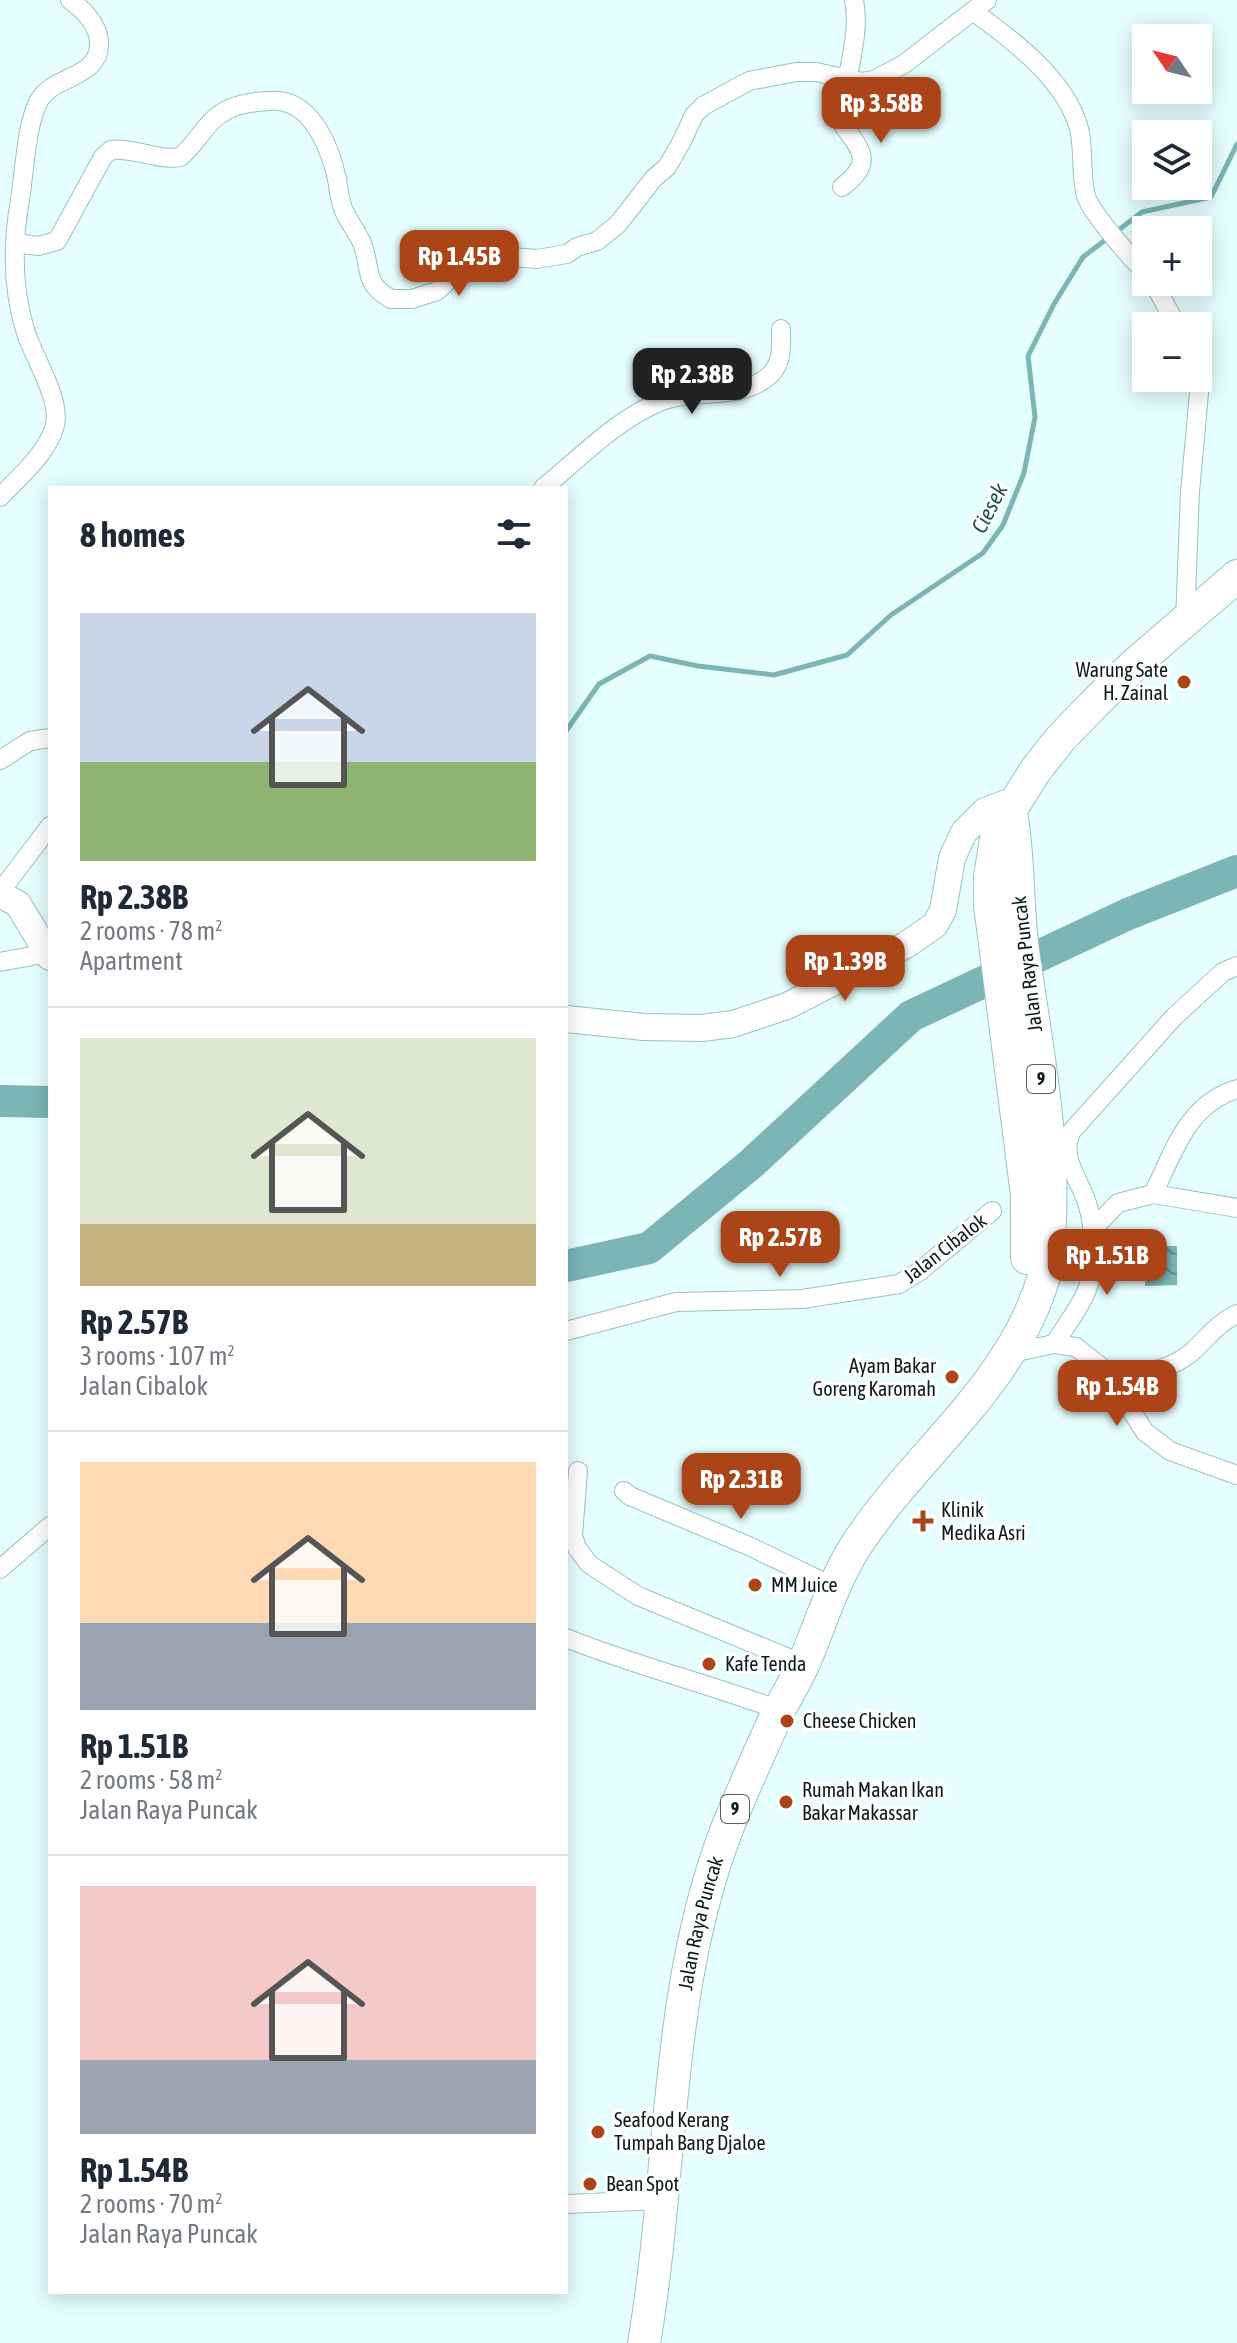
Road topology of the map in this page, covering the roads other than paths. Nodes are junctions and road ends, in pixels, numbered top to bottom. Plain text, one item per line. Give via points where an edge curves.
1 (70, 0) edge
2 (854, 0) edge
3 (980, 6) edge
4 (847, 78) junction
5 (842, 187) dead end
6 (15, 243) junction
7 (1132, 259) edge
8 (781, 329) dead end
9 (1197, 392) edge
10 (545, 486) edge
11 (0, 497) edge
12 (1237, 576) edge
13 (1185, 621) junction
14 (48, 738) edge
15 (0, 760) edge
16 (1010, 820) junction
17 (48, 829) edge
18 (0, 893) edge
19 (48, 953) edge
20 (48, 955) edge
21 (0, 962) edge
22 (1237, 966) edge
23 (575, 1019) edge
24 (1237, 1089) edge
25 (1153, 1194) junction
26 (1237, 1208) edge
27 (992, 1211) dead end
28 (1092, 1230) junction
29 (1237, 1314) edge
30 (568, 1330) edge
31 (1016, 1335) junction
32 (1054, 1344) junction
33 (1112, 1380) junction
34 (578, 1471) dead end
35 (1237, 1475) edge
36 (624, 1491) dead end
37 (48, 1528) edge
38 (0, 1569) edge
39 (834, 1587) junction
40 (568, 1639) edge
41 (803, 1664) junction
42 (779, 1710) junction
43 (663, 2200) junction
44 (568, 2204) edge
45 (644, 2343) edge

1 - 6 street via 94,25 98,55 38,101
2 - 4 street via 855,40
3 - 4 street via 888,74 862,82
3 - 7 street via 1068,103 1079,131 1087,198
4 - 5 street via 843,125 863,161
4 - 6 street via 796,72 749,81 697,111 667,167 597,241 537,259 485,255 437,291 412,299 391,299 371,282 320,132 308,116 280,100 226,110 180,157 111,150 57,241 38,246
6 - 11 street via 26,333 56,421 41,452
8 - 10 street via 778,366 757,384 659,402 631,417
9 - 13 street
12 - 13 highway, Jalan Raya Puncak / 9
13 - 16 highway, Jalan Raya Puncak / 9 via 1061,738
14 - 15 street via 30,741
16 - 23 main road via 985,811 964,832 935,925 787,1006 702,1028
16 - 31 highway, Jalan Raya Puncak / 9 via 990,877 990,905 1027,1195 1029,1233
17 - 18 street
18 - 19 main road via 18,904
20 - 21 street
22 - 28 street via 1198,993 1071,1132 1069,1160
24 - 25 street via 1206,1103 1189,1121
25 - 26 street
25 - 28 street via 1118,1203
27 - 30 street, Jalan Cibalok via 899,1284 812,1298 676,1302
28 - 32 street via 1086,1292
29 - 33 street via 1184,1357 1149,1373
31 - 32 street
31 - 39 highway, Jalan Raya Puncak / 9 via 979,1396 874,1519
32 - 33 street via 1086,1353
33 - 35 street via 1152,1438 1189,1459
34 - 41 street via 573,1536 589,1564 649,1601
36 - 39 street
37 - 38 street
39 - 41 highway, Jalan Raya Puncak / 9
40 - 42 street
41 - 42 highway, Jalan Raya Puncak / 9
42 - 43 highway, Jalan Raya Puncak / 9 via 724,1838 695,1938 682,2010
43 - 44 street
43 - 45 highway, Jalan Raya Puncak / 9

